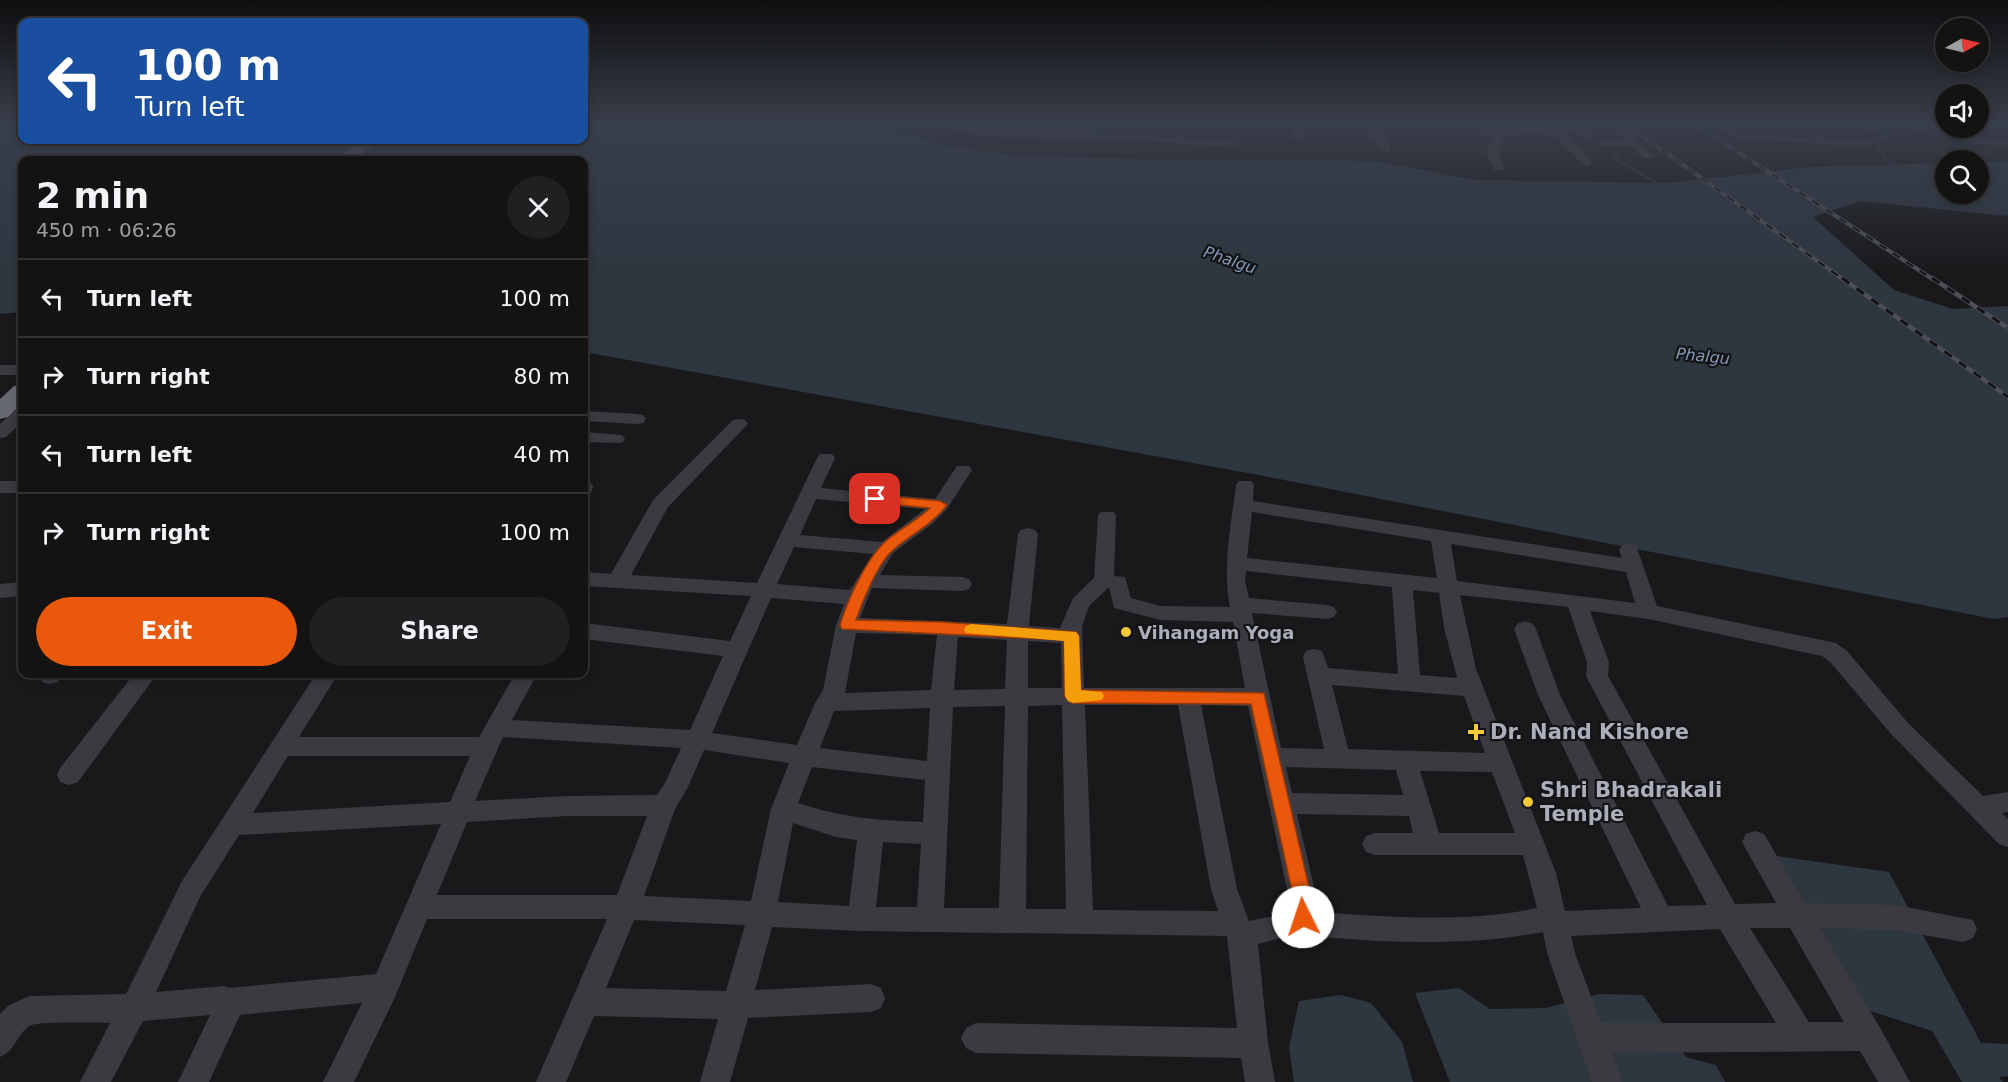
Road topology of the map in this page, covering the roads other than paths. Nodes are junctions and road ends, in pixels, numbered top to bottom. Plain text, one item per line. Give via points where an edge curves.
1 (0, 370) edge
2 (18, 370) edge
3 (18, 399) edge
4 (18, 408) edge
5 (588, 416) edge
6 (636, 419) dead end
7 (6, 424) edge
8 (739, 424) dead end
9 (588, 438) edge
10 (616, 439) dead end
11 (826, 458) dead end
12 (963, 470) dead end
13 (0, 487) edge
14 (18, 487) edge
15 (810, 493) junction
16 (940, 505) junction
17 (1107, 516) dead end
18 (1028, 534) dead end
19 (1440, 536) junction
20 (788, 540) junction
21 (886, 549) junction
22 (1235, 563) junction
23 (588, 579) edge
24 (1402, 580) junction
25 (617, 581) junction
26 (1118, 582) dead end
27 (962, 584) dead end
28 (1449, 586) junction
29 (18, 589) edge
30 (764, 590) junction
31 (861, 590) junction
32 (0, 591) edge
33 (1577, 602) junction
34 (1241, 610) junction
35 (1327, 612) dead end
36 (1647, 612) junction
37 (847, 625) junction
38 (948, 628) junction
39 (1525, 630) dead end
40 (588, 631) edge
41 (1017, 633) junction
42 (1071, 636) junction
43 (738, 650) junction
44 (143, 678) edge
45 (324, 678) edge
46 (524, 678) edge
47 (1410, 684) junction
48 (1473, 688) junction
49 (1073, 696) junction
50 (1188, 696) junction
51 (942, 698) junction
52 (1016, 698) junction
53 (1258, 698) junction
54 (826, 703) junction
55 (491, 737) junction
56 (697, 740) junction
57 (280, 747) junction
58 (804, 756) junction
59 (1271, 757) junction
60 (1338, 758) junction
61 (1405, 759) junction
62 (1502, 763) junction
63 (938, 772) junction
64 (69, 776) dead end
65 (2008, 802) edge
66 (1281, 803) junction
67 (664, 805) junction
68 (1419, 806) junction
69 (1978, 807) junction
70 (783, 809) junction
71 (458, 813) junction
72 (232, 825) junction
73 (871, 831) junction
74 (934, 833) junction
75 (2008, 836) edge
76 (1755, 842) dead end
77 (1375, 844) dead end
78 (1429, 844) junction
79 (1532, 844) junction
80 (417, 907) junction
81 (626, 907) junction
82 (762, 915) junction
83 (1799, 915) junction
84 (1728, 917) junction
85 (861, 919) junction
86 (930, 919) junction
87 (1553, 920) junction
88 (1661, 920) junction
89 (1012, 921) junction
90 (1080, 922) junction
91 (1298, 923) junction
92 (1963, 929) dead end
93 (1239, 932) junction
94 (385, 987) junction
95 (871, 998) dead end
96 (228, 1002) junction
97 (587, 1002) junction
98 (735, 1005) junction
99 (134, 1008) junction
100 (1869, 1036) junction
101 (1801, 1037) junction
102 (976, 1038) dead end
103 (1591, 1038) junction
104 (0, 1042) edge
105 (1253, 1043) junction
106 (95, 1082) edge
107 (193, 1082) edge
108 (338, 1082) edge
109 (551, 1082) edge
110 (715, 1082) edge
111 (1260, 1082) edge
112 (1607, 1082) edge
113 (1895, 1082) edge

1 - 2 street
3 - 7 highway
4 - 7 highway
5 - 6 street
8 - 25 street via 660,504
9 - 10 street
11 - 15 street
12 - 16 street
13 - 14 street
15 - 16 street
15 - 20 street
16 - 21 street
17 - 42 street via 1104,580 1080,603
18 - 41 street
19 - 22 street via 1244,495
19 - 28 street
19 - 36 street via 1632,558
20 - 21 street
20 - 30 street
21 - 31 street
22 - 24 street
22 - 34 street
23 - 25 street
24 - 28 street
24 - 47 street
25 - 30 street
26 - 34 street via 1121,603 1161,613
27 - 31 street
28 - 33 street
28 - 48 street via 1455,627
29 - 32 street
30 - 31 street
30 - 43 street
31 - 37 street
33 - 36 street
33 - 84 street via 1598,662 1597,676
34 - 35 street
34 - 53 street
36 - 69 street via 1828,649
37 - 38 street
37 - 54 street via 834,692
38 - 41 street
38 - 51 street
39 - 88 street via 1549,695
40 - 43 street
41 - 42 street
41 - 52 street
42 - 49 street
43 - 56 street
44 - 64 street
45 - 57 street
46 - 55 street
47 - 48 street
47 - 60 street via 1316,667
48 - 62 street
49 - 50 street
49 - 52 street
49 - 90 street
50 - 53 street
50 - 93 street via 1224,888
51 - 52 street
51 - 54 street
51 - 63 street
52 - 89 street
53 - 59 street
54 - 58 street
55 - 56 street
55 - 57 street
55 - 71 street
56 - 58 street
56 - 67 street
57 - 72 street
58 - 63 street
58 - 70 street
59 - 60 street
59 - 66 street
60 - 61 street
61 - 62 street
61 - 68 street
62 - 79 street
63 - 74 street
65 - 69 street
66 - 68 street
66 - 91 street via 1305,909
67 - 71 street
67 - 81 street
68 - 78 street
69 - 75 street
70 - 73 street via 836,826
70 - 82 street
71 - 72 street
71 - 80 street
72 - 99 street via 191,889
73 - 74 street
73 - 85 street
74 - 86 street
76 - 83 street
77 - 78 street
78 - 79 street
79 - 87 street
80 - 81 street
80 - 94 street
81 - 82 street
81 - 97 street
82 - 85 street
82 - 98 street
83 - 84 street
83 - 92 street via 1887,917
83 - 100 street
84 - 88 street
84 - 101 street
85 - 86 street
86 - 89 street
87 - 88 street
87 - 91 street via 1445,929
87 - 103 street
89 - 90 street
90 - 93 street
91 - 93 street
93 - 105 street
94 - 96 street
94 - 108 street
95 - 98 street
96 - 99 street
96 - 107 street
97 - 98 street
97 - 109 street
98 - 110 street
99 - 104 street via 22,1012 8,1025
99 - 106 street
100 - 101 street
100 - 113 street
101 - 103 street
102 - 105 street
103 - 112 street
105 - 111 street

